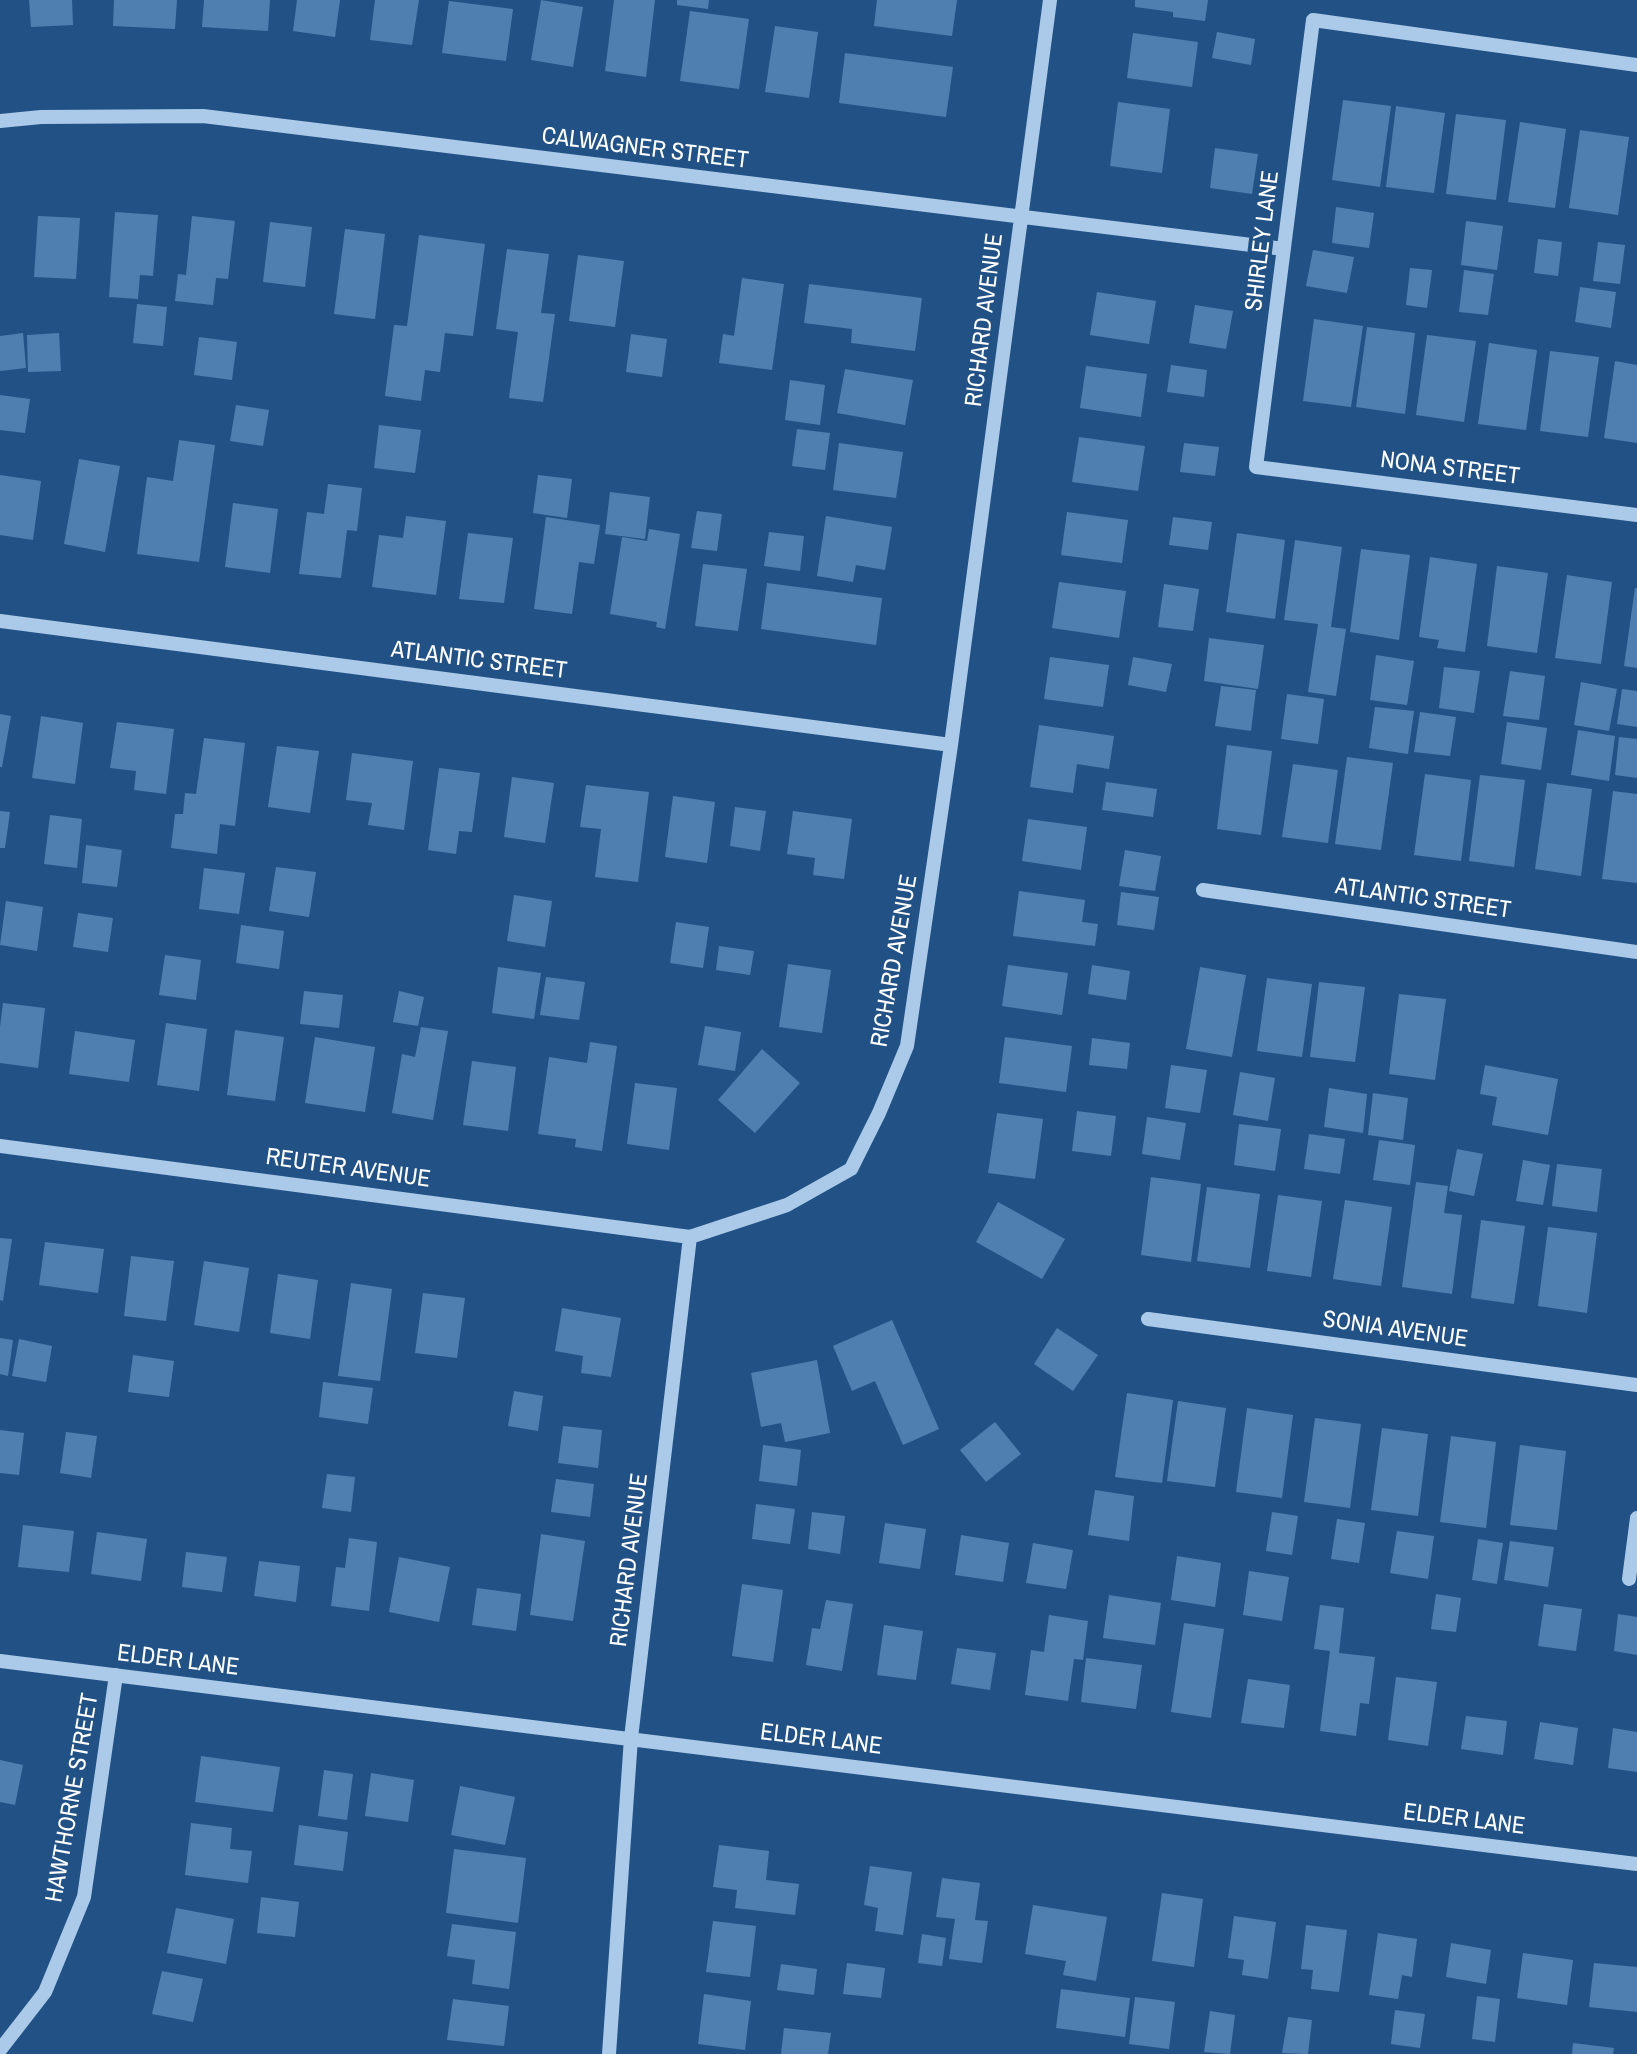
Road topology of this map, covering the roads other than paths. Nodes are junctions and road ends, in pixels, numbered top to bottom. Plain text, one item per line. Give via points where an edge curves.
1 (1050, 0) edge
2 (1637, 65) edge
3 (0, 121) edge
4 (1020, 218) junction
5 (1284, 249) junction
6 (1256, 467) joint
7 (1637, 515) edge
8 (0, 621) edge
9 (951, 745) junction
10 (1203, 890) dead end
11 (1637, 952) edge
12 (0, 1146) edge
13 (690, 1237) junction
14 (1148, 1319) dead end
15 (1637, 1385) edge
16 (1637, 1518) edge
17 (1629, 1579) dead end
18 (0, 1661) edge
19 (116, 1675) junction
20 (631, 1738) junction
21 (1637, 1864) edge
22 (0, 2050) edge
23 (609, 2054) edge

1 - 4 street, RICHARD AVENUE
2 - 5 street, SHIRLEY LANE via 1313,20
3 - 4 street, CALWAGNER STREET via 203,116
4 - 5 street, CALWAGNER STREET
4 - 9 street, RICHARD AVENUE
5 - 6 street, SHIRLEY LANE
6 - 7 street, NONA STREET
8 - 9 street, ATLANTIC STREET
9 - 13 street, RICHARD AVENUE via 907,1046 851,1169 787,1205
10 - 11 street, ATLANTIC STREET
12 - 13 street, REUTER AVENUE
13 - 20 street, RICHARD AVENUE
14 - 15 street, SONIA AVENUE
16 - 17 street
18 - 19 street, ELDER LANE
19 - 20 street, ELDER LANE
19 - 22 street, HAWTHORNE STREET via 84,1897 45,1992
20 - 21 street, ELDER LANE
20 - 23 street, RICHARD AVENUE

